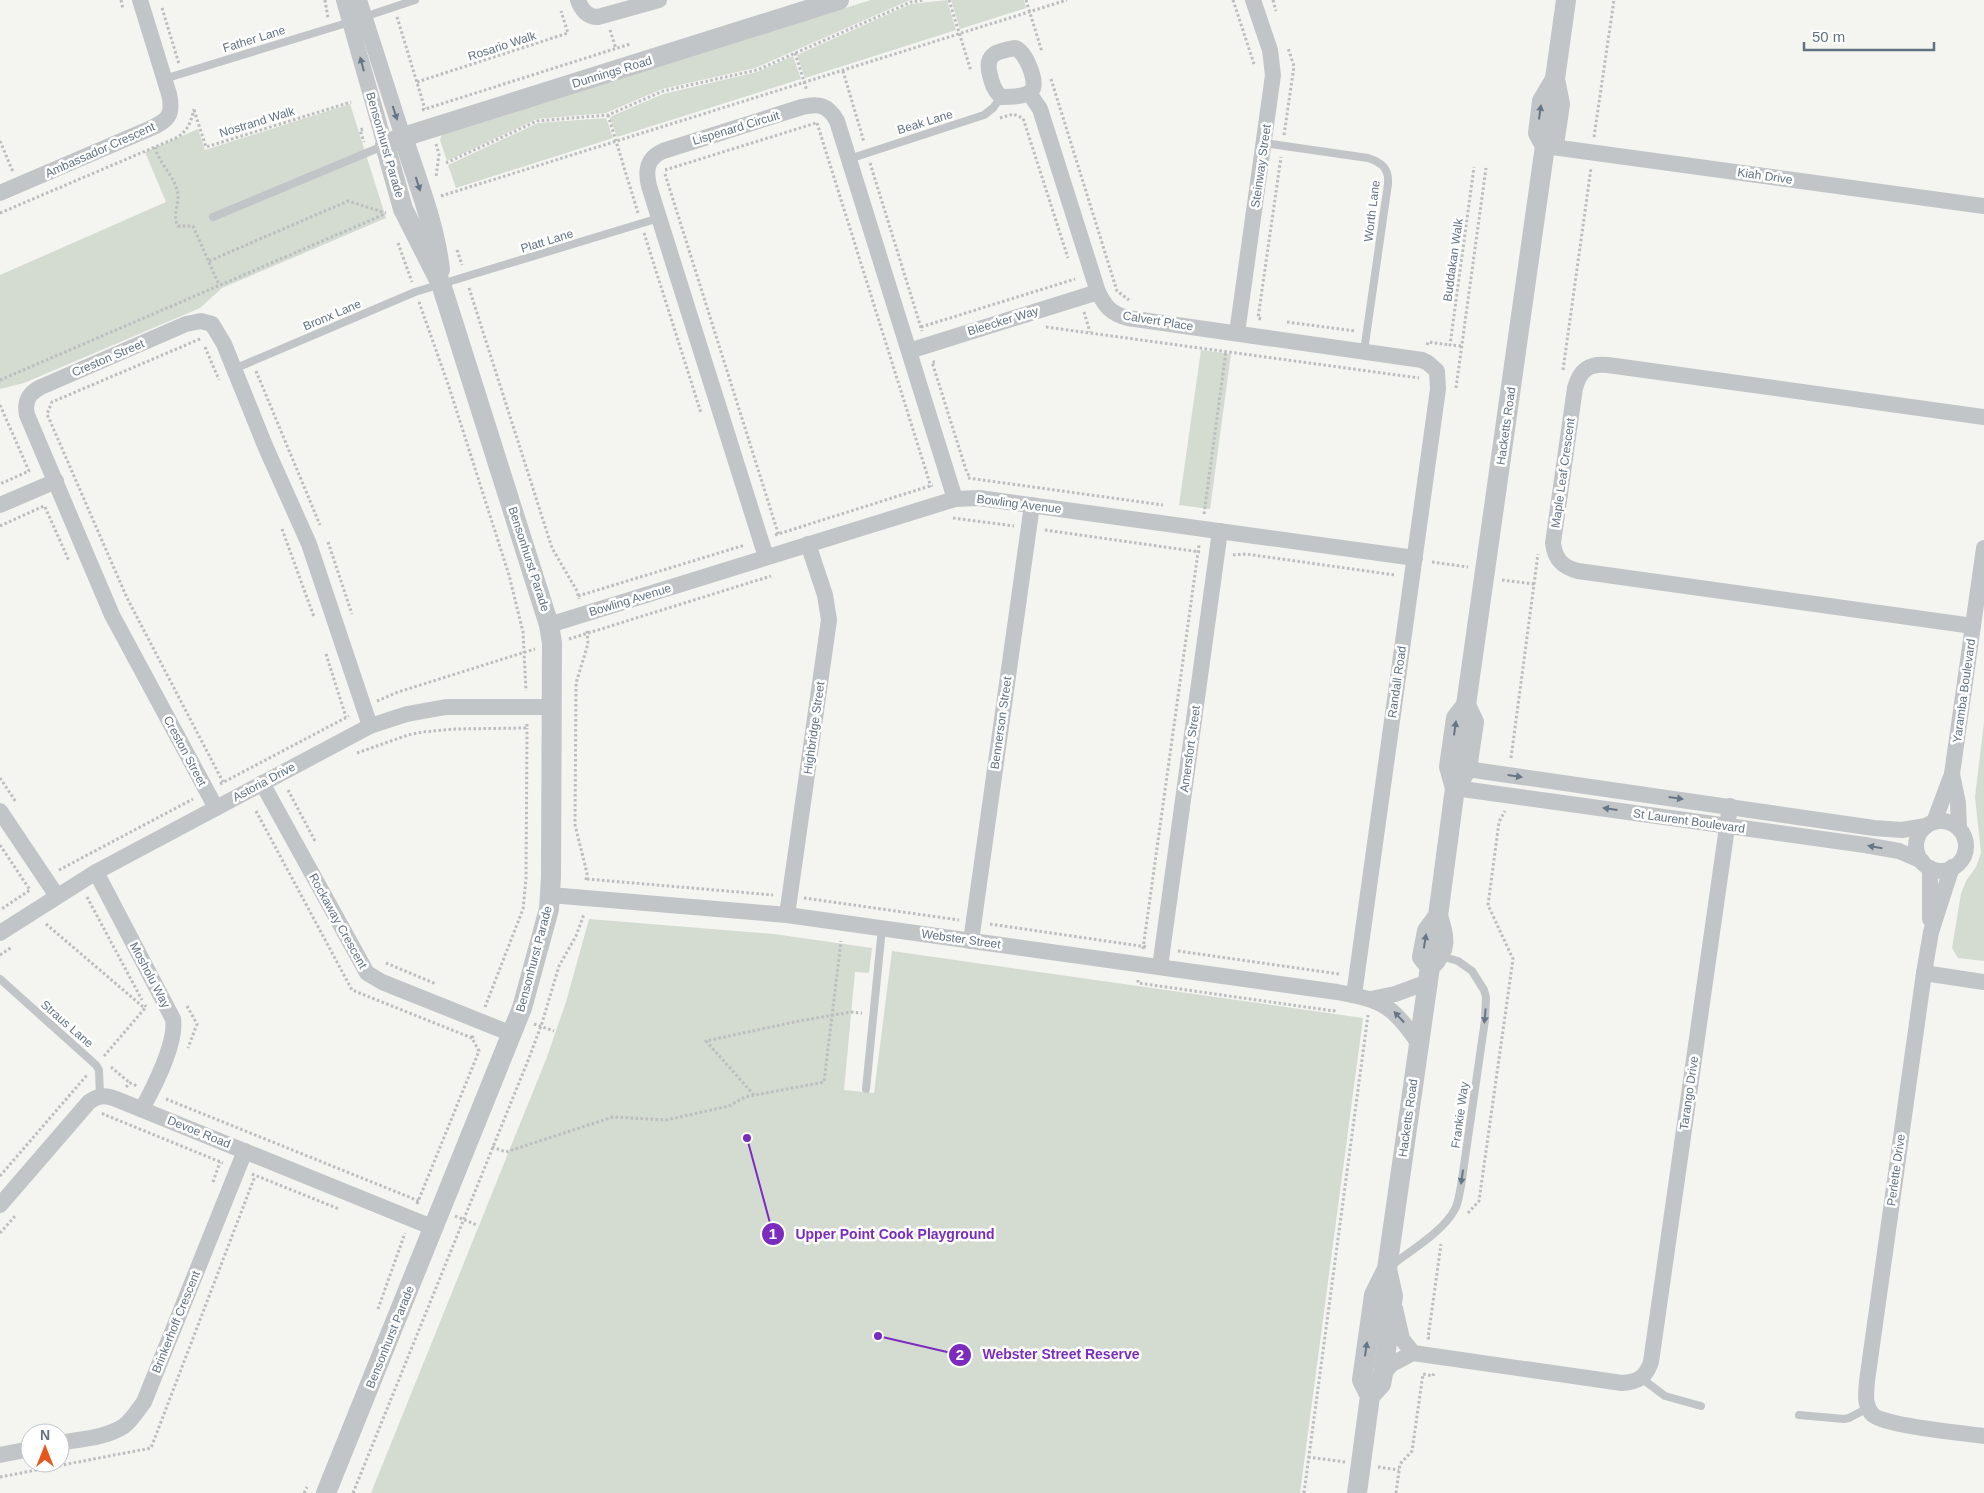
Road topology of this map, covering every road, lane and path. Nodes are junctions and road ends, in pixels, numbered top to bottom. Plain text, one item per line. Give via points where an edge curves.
1 (121, 0) edge
2 (140, 0) edge
3 (159, 0) edge
4 (325, 0) edge
5 (344, 0) edge
6 (359, 0) edge
7 (416, 0) edge
8 (578, 0) edge
9 (659, 0) edge
10 (839, 0) edge
11 (924, 0) edge
12 (948, 0) edge
13 (1026, 0) edge
14 (1067, 0) edge
15 (1233, 0) edge
16 (1253, 0) edge
17 (1273, 0) edge
18 (1566, 0) edge
19 (394, 7) junction
20 (561, 10) dead end
21 (1030, 12) junction
22 (126, 18) dead end
23 (357, 19) junction
24 (1279, 19) dead end
25 (329, 28) junction
26 (959, 34) junction
27 (1288, 47) dead end
28 (794, 53) junction
29 (1044, 58) dead end
30 (1255, 69) dead end
31 (843, 71) junction
32 (182, 73) junction
33 (1050, 77) dead end
34 (164, 78) junction
35 (973, 79) dead end
36 (418, 82) junction
37 (804, 82) junction
38 (1030, 93) junction
39 (1000, 97) junction
40 (351, 102) dead end
41 (811, 105) junction
42 (194, 109) dead end
43 (608, 115) junction
44 (984, 115) junction
45 (817, 122) junction
46 (431, 129) junction
47 (360, 130) dead end
48 (652, 130) junction
49 (404, 137) junction
50 (616, 141) junction
51 (1264, 143) junction
52 (1282, 146) junction
53 (1545, 146) junction
54 (376, 149) junction
55 (867, 152) junction
56 (658, 153) junction
57 (849, 159) junction
58 (446, 163) dead end
59 (20, 164) dead end
60 (1474, 167) dead end
61 (6, 171) dead end
62 (664, 171) junction
63 (437, 183) dead end
64 (1, 191) edge
65 (435, 196) junction
66 (1984, 206) edge
67 (391, 212) junction
68 (0, 213) edge
69 (213, 217) dead end
70 (660, 218) junction
71 (641, 223) junction
72 (396, 240) dead end
73 (455, 242) dead end
74 (1068, 260) dead end
75 (209, 261) junction
76 (1072, 270) dead end
77 (466, 278) junction
78 (1075, 279) junction
79 (441, 284) junction
80 (219, 285) junction
81 (415, 292) junction
82 (1098, 292) junction
83 (1080, 297) junction
84 (184, 299) junction
85 (1130, 300) dead end
86 (1240, 316) junction
87 (1258, 318) junction
88 (1268, 320) dead end
89 (1278, 321) dead end
90 (193, 322) junction
91 (921, 327) junction
92 (1040, 329) dead end
93 (1090, 332) junction
94 (1237, 333) junction
95 (1367, 333) junction
96 (201, 339) junction
97 (927, 345) junction
98 (1461, 346) dead end
99 (909, 351) junction
100 (1226, 351) junction
101 (1364, 352) junction
102 (941, 360) dead end
103 (932, 362) junction
104 (1435, 368) joint
105 (234, 369) junction
106 (1423, 379) dead end
107 (0, 380) edge
108 (221, 385) dead end
109 (0, 405) edge
110 (1984, 416) edge
111 (704, 422) dead end
112 (970, 478) dead end
113 (56, 481) junction
114 (0, 484) edge
115 (955, 499) junction
116 (937, 503) junction
117 (0, 505) edge
118 (1032, 505) junction
119 (279, 522) dead end
120 (1028, 528) junction
121 (1202, 529) junction
122 (1220, 531) junction
123 (808, 544) junction
124 (1984, 548) edge
125 (784, 552) junction
126 (1198, 552) junction
127 (1217, 555) junction
128 (766, 557) junction
129 (1415, 558) junction
130 (773, 575) dead end
131 (1412, 578) junction
132 (577, 591) dead end
133 (315, 619) dead end
134 (1973, 626) junction
135 (551, 634) junction
136 (588, 644) dead end
137 (324, 645) dead end
138 (524, 653) junction
139 (527, 707) junction
140 (552, 707) junction
141 (363, 709) junction
142 (346, 717) junction
143 (370, 726) junction
144 (527, 728) junction
145 (357, 754) dead end
146 (1458, 768) junction
147 (1952, 774) junction
148 (223, 782) junction
149 (262, 783) junction
150 (297, 786) dead end
151 (1455, 788) junction
152 (288, 790) junction
153 (206, 791) junction
154 (272, 799) junction
155 (1730, 806) junction
156 (216, 808) junction
157 (0, 811) edge
158 (1930, 824) junction
159 (1726, 826) junction
160 (1959, 829) junction
161 (0, 845) edge
162 (320, 850) dead end
163 (1926, 864) junction
164 (1952, 867) junction
165 (96, 872) junction
166 (587, 873) dead end
167 (46, 879) junction
168 (586, 879) dead end
169 (104, 888) junction
170 (30, 890) junction
171 (550, 895) junction
172 (57, 896) junction
173 (790, 896) junction
174 (0, 910) edge
175 (787, 915) junction
176 (584, 916) dead end
177 (54, 919) dead end
178 (973, 922) junction
179 (46, 924) junction
180 (882, 928) junction
181 (38, 929) dead end
182 (1931, 932) junction
183 (0, 933) edge
184 (841, 941) dead end
185 (971, 941) junction
186 (15, 945) dead end
187 (1143, 946) junction
188 (1162, 949) junction
189 (0, 955) edge
190 (379, 960) dead end
191 (1140, 964) junction
192 (1160, 967) junction
193 (1433, 968) junction
194 (1924, 973) junction
195 (0, 979) edge
196 (1984, 982) edge
197 (441, 986) dead end
198 (1337, 992) junction
199 (1354, 996) junction
200 (1370, 999) junction
201 (477, 1000) dead end
202 (486, 1004) junction
203 (146, 1007) junction
204 (875, 1014) junction
205 (832, 1016) junction
206 (479, 1021) junction
207 (516, 1026) junction
208 (541, 1026) junction
209 (554, 1031) dead end
210 (1419, 1044) junction
211 (96, 1065) junction
212 (866, 1089) dead end
213 (754, 1095) junction
214 (100, 1096) junction
215 (142, 1109) junction
216 (492, 1146) junction
217 (245, 1151) junction
218 (220, 1162) dead end
219 (0, 1176) edge
220 (210, 1189) dead end
221 (0, 1205) edge
222 (412, 1219) junction
223 (434, 1228) junction
224 (1387, 1269) junction
225 (1393, 1296) junction
226 (375, 1318) dead end
227 (1413, 1354) junction
228 (1383, 1374) junction
229 (1642, 1378) junction
230 (1370, 1396) junction
231 (1701, 1406) dead end
232 (1868, 1408) junction
233 (1800, 1415) dead end
234 (70, 1435) edge
235 (1984, 1436) edge
236 (20, 1451) edge
237 (0, 1455) edge
238 (308, 1484) dead end
239 (304, 1493) edge
240 (326, 1493) edge
241 (353, 1493) edge
242 (1357, 1493) edge

1 - 22 path
2 - 34 street, Ambassador Crescent
3 - 32 path
4 - 25 path
5 - 23 street, Bensonhurst Parade
6 - 23 street, Bensonhurst Parade
7 - 19 lane, Father Lane
8 - 9 street via 583,10 598,18
10 - 46 street, Dunnings Road
11 - 28 path via 911,2
12 - 26 path
13 - 21 path
14 - 21 path
15 - 30 path
16 - 51 street, Steinway Street via 1272,62 1273,81
17 - 24 path
18 - 53 street, Hacketts Road via 1555,79 1542,100 1538,133
19 - 23 lane, Father Lane
19 - 36 path
20 - 36 path, Rosario Walk via 568,33
21 - 26 path
21 - 29 path
23 - 25 lane, Father Lane
23 -> 49 street, Bensonhurst Parade
54 -> 23 street, Bensonhurst Parade
25 - 32 lane, Father Lane
26 - 31 path
26 - 35 path
27 - 52 path via 1294,66
28 - 37 path
28 - 43 path via 757,70 663,91
31 - 37 path
31 - 55 path
32 - 34 lane, Father Lane
33 - 85 path via 1117,291
34 - 64 street, Ambassador Crescent via 172,109 162,123
36 - 46 path
37 - 41 path
37 - 48 path
38 - 39 street
38 - 39 street, Calvert Place via 1034,82 1024,54 1010,49 992,55 988,61 993,88
38 - 82 street, Calvert Place via 1040,109
39 - 44 lane
40 - 42 path, Nostrand Walk via 206,148
41 - 45 path
41 - 56 street, Lispenard Circuit
41 - 57 street via 823,106 833,114
43 - 50 path
43 - 58 path via 537,121
44 - 55 lane, Beak Lane
44 - 74 path via 1002,118 1013,114 1023,118
45 - 62 path
45 - 116 path
46 - 49 street, Dunnings Road
46 - 63 path via 439,154
47 - 54 path
48 - 50 path
48 - 56 path
49 - 54 street, Dunnings Road
49 -> 65 street, Bensonhurst Parade
50 - 65 path
50 - 71 path
51 - 52 lane, Worth Lane
51 - 86 street, Steinway Street
52 - 87 path
52 - 95 lane, Worth Lane via 1368,158 1383,164 1387,171 1388,184
53 - 66 street, Kiah Drive
53 - 146 street, Hacketts Road via 1466,705 1456,718
54 - 67 street, Bensonhurst Parade
54 - 69 lane
55 - 57 lane, Beak Lane
55 - 91 path
56 - 62 path
56 - 70 street via 649,162 647,176
57 - 99 street
59 - 61 path
60 - 98 path, Buddakan Walk via 1450,345
62 - 125 path
65 - 79 street, Bensonhurst Parade
67 - 75 path via 348,201
67 - 79 street, Bensonhurst Parade
67 - 80 path
68 - 75 path via 156,147 178,195 175,221 178,226 193,226
70 - 71 lane, Platt Lane
70 - 128 street
71 - 77 lane, Platt Lane
71 - 111 path
72 - 81 path
73 - 77 path
75 - 80 path
76 - 78 path
77 - 79 lane, Platt Lane
77 - 132 path via 552,548
78 - 83 path
78 - 91 path
79 - 81 lane, Bronx Lane
79 - 135 street, Bensonhurst Parade
80 - 84 path
81 - 105 lane, Bronx Lane
81 - 138 path via 509,575 520,617
82 - 83 street, Bleecker Way
82 - 94 street, Calvert Place via 1105,305 1119,316
83 - 93 path
83 - 97 street, Bleecker Way
84 - 90 path
84 - 107 path
86 - 87 path
86 - 94 street, Steinway Street
87 - 88 path
89 - 95 path
90 - 96 path
90 - 105 street via 212,324
90 - 113 street, Creston Street via 30,394 26,403 28,415
91 - 97 path
92 - 93 path via 1049,326
93 - 100 path
94 - 101 street, Calvert Place
95 - 101 lane, Worth Lane
96 - 108 path
96 - 148 path via 52,402 47,414 130,606
97 - 99 street, Bleecker Way
97 - 103 path
99 - 115 street
100 - 106 path
100 - 121 path
101 - 104 street, Calvert Place via 1422,360
102 - 103 path
103 - 112 path
104 - 129 street, Randall Road via 1438,389
105 - 141 street via 309,544
109 - 114 path via 29,471
110 - 134 street, Maple Leaf Crescent via 1608,364 1593,365 1580,374 1575,388 1553,543 1561,564 1578,571
113 - 117 street
113 - 153 street, Creston Street via 112,616
115 - 116 street, Bowling Avenue
115 - 118 street, Bowling Avenue via 978,498
116 - 120 path via 943,521 955,518
116 - 123 street, Bowling Avenue
118 - 120 street, Bennerson Street
118 - 121 street, Bowling Avenue
119 - 133 path
120 - 126 path
120 - 178 street, Bennerson Street
121 - 122 street, Bowling Avenue
121 - 126 path
122 - 127 street, Amersfort Street
122 - 129 street, Bowling Avenue
123 - 125 street, Bowling Avenue
123 - 173 street, Highbridge Street via 825,595 828,620
124 - 134 street, Yaramba Boulevard
125 - 128 street, Bowling Avenue
126 - 127 path
126 - 187 path
127 - 131 path via 1246,554
127 - 188 street, Amersfort Street
128 - 135 street, Bowling Avenue
129 - 131 street, Randall Road
130 - 135 path
131 - 199 street, Randall Road
134 - 147 street, Yaramba Boulevard
135 - 138 path
135 - 140 street, Bensonhurst Parade
136 - 166 path via 576,684 576,825
137 - 142 path
138 - 139 path
138 - 141 path via 398,692
139 - 140 street, Astoria Drive
139 - 143 street, Astoria Drive via 428,709
139 - 144 path
140 - 171 street, Bensonhurst Parade
141 - 142 path
141 - 143 street
142 - 148 path
143 - 149 street, Astoria Drive
144 - 145 path via 422,732
144 - 202 path via 523,909
146 - 151 street, Hacketts Road
146 -> 155 street, St Laurent Boulevard
147 - 158 street, Yaramba Boulevard
147 - 160 street, Yaramba Boulevard
148 - 153 path
149 - 154 street, Rockaway Crescent
149 - 156 street, Astoria Drive
150 - 152 path
159 -> 151 street, St Laurent Boulevard
151 - 193 street, Hacketts Road via 1438,916 1426,931 1422,957
152 - 154 path
152 - 162 path
153 - 156 street, Creston Street
153 - 167 path
154 - 206 street, Rockaway Crescent via 367,973
155 - 158 street, St Laurent Boulevard via 1888,830
155 - 159 street, Tarango Drive
156 - 165 street, Astoria Drive
157 - 167 street
158 - 160 street via 1948,822
158 - 163 street via 1917,838 1916,846
163 -> 159 street, St Laurent Boulevard via 1899,851
159 - 229 street, Tarango Drive via 1651,1362
160 - 164 street via 1964,835 1965,850 1963,857
161 - 170 path
163 - 164 street via 1945,870
163 - 182 street, Perlette Drive
164 - 182 street, Perlette Drive
165 - 169 street, Mosholu Way
165 - 172 street, Astoria Drive
167 - 170 path
167 - 172 street
168 - 173 path
169 - 203 path via 87,897
169 - 215 street, Mosholu Way via 173,1019 173,1037
170 - 174 path
171 - 175 street, Webster Street
171 - 207 street, Bensonhurst Parade
172 - 183 street, Astoria Drive
173 - 175 street, Highbridge Street
173 - 178 path
175 - 180 street, Webster Street
176 - 208 path via 559,966
177 - 179 path
178 - 185 street, Bennerson Street
178 - 187 path
179 - 181 path
179 - 203 path
180 - 185 street, Webster Street
180 - 204 lane
182 - 194 street, Perlette Drive
184 - 205 path
185 - 191 street, Webster Street
186 - 189 path
187 - 188 path
187 - 191 path
188 - 192 street, Amersfort Street
188 - 198 path via 1339,973
190 - 197 path
191 - 192 street, Webster Street
191 - 198 path via 1138,983 1334,1010
192 - 198 street, Webster Street
193 - 200 street, Webster Street via 1395,994
193 - 210 street, Hacketts Road
193 -> 224 lane, Frankie Way via 1458,961 1472,971 1486,998 1461,1186 1455,1209 1437,1231
194 - 196 street
194 - 232 street, Perlette Drive via 1867,1381
195 - 211 lane, Straus Lane
198 - 199 street, Webster Street
199 - 200 street, Webster Street
210 -> 200 street, Webster Street via 1391,1008
201 - 202 path
202 - 206 path
202 - 207 path
203 - 211 path
204 - 205 path via 852,1012
204 - 212 lane
205 - 213 path via 824,1082
205 - 213 path via 706,1042
206 - 207 street, Rockaway Crescent
206 - 222 path via 472,1038 479,1051
207 - 208 path
207 - 223 street, Bensonhurst Parade
208 - 209 path
208 - 216 path
210 - 224 street, Hacketts Road
211 - 214 lane, Straus Lane
211 - 219 path
213 - 216 path via 729,1106 666,1120 613,1117 506,1152
214 - 215 street, Devoe Road
214 - 221 street via 88,1102
215 - 217 street, Devoe Road
216 - 241 path
217 - 222 street, Devoe Road
217 - 234 street, Brinkerhoff Crescent via 144,1402 123,1426 106,1434
218 - 220 path
222 - 223 street, Devoe Road
222 - 226 path
223 - 240 street, Bensonhurst Parade
224 - 225 street, Hacketts Road
230 -> 224 street, Hacketts Road via 1362,1380 1374,1295
225 - 227 street via 1402,1339
225 - 228 street, Hacketts Road
227 - 228 street via 1392,1364
227 - 229 street via 1616,1383
228 - 230 street, Hacketts Road via 1381,1384
229 - 231 lane via 1665,1396
230 - 242 street, Hacketts Road
232 - 233 lane via 1844,1419
232 - 235 street via 1888,1422
236 - 237 street
238 - 239 path

